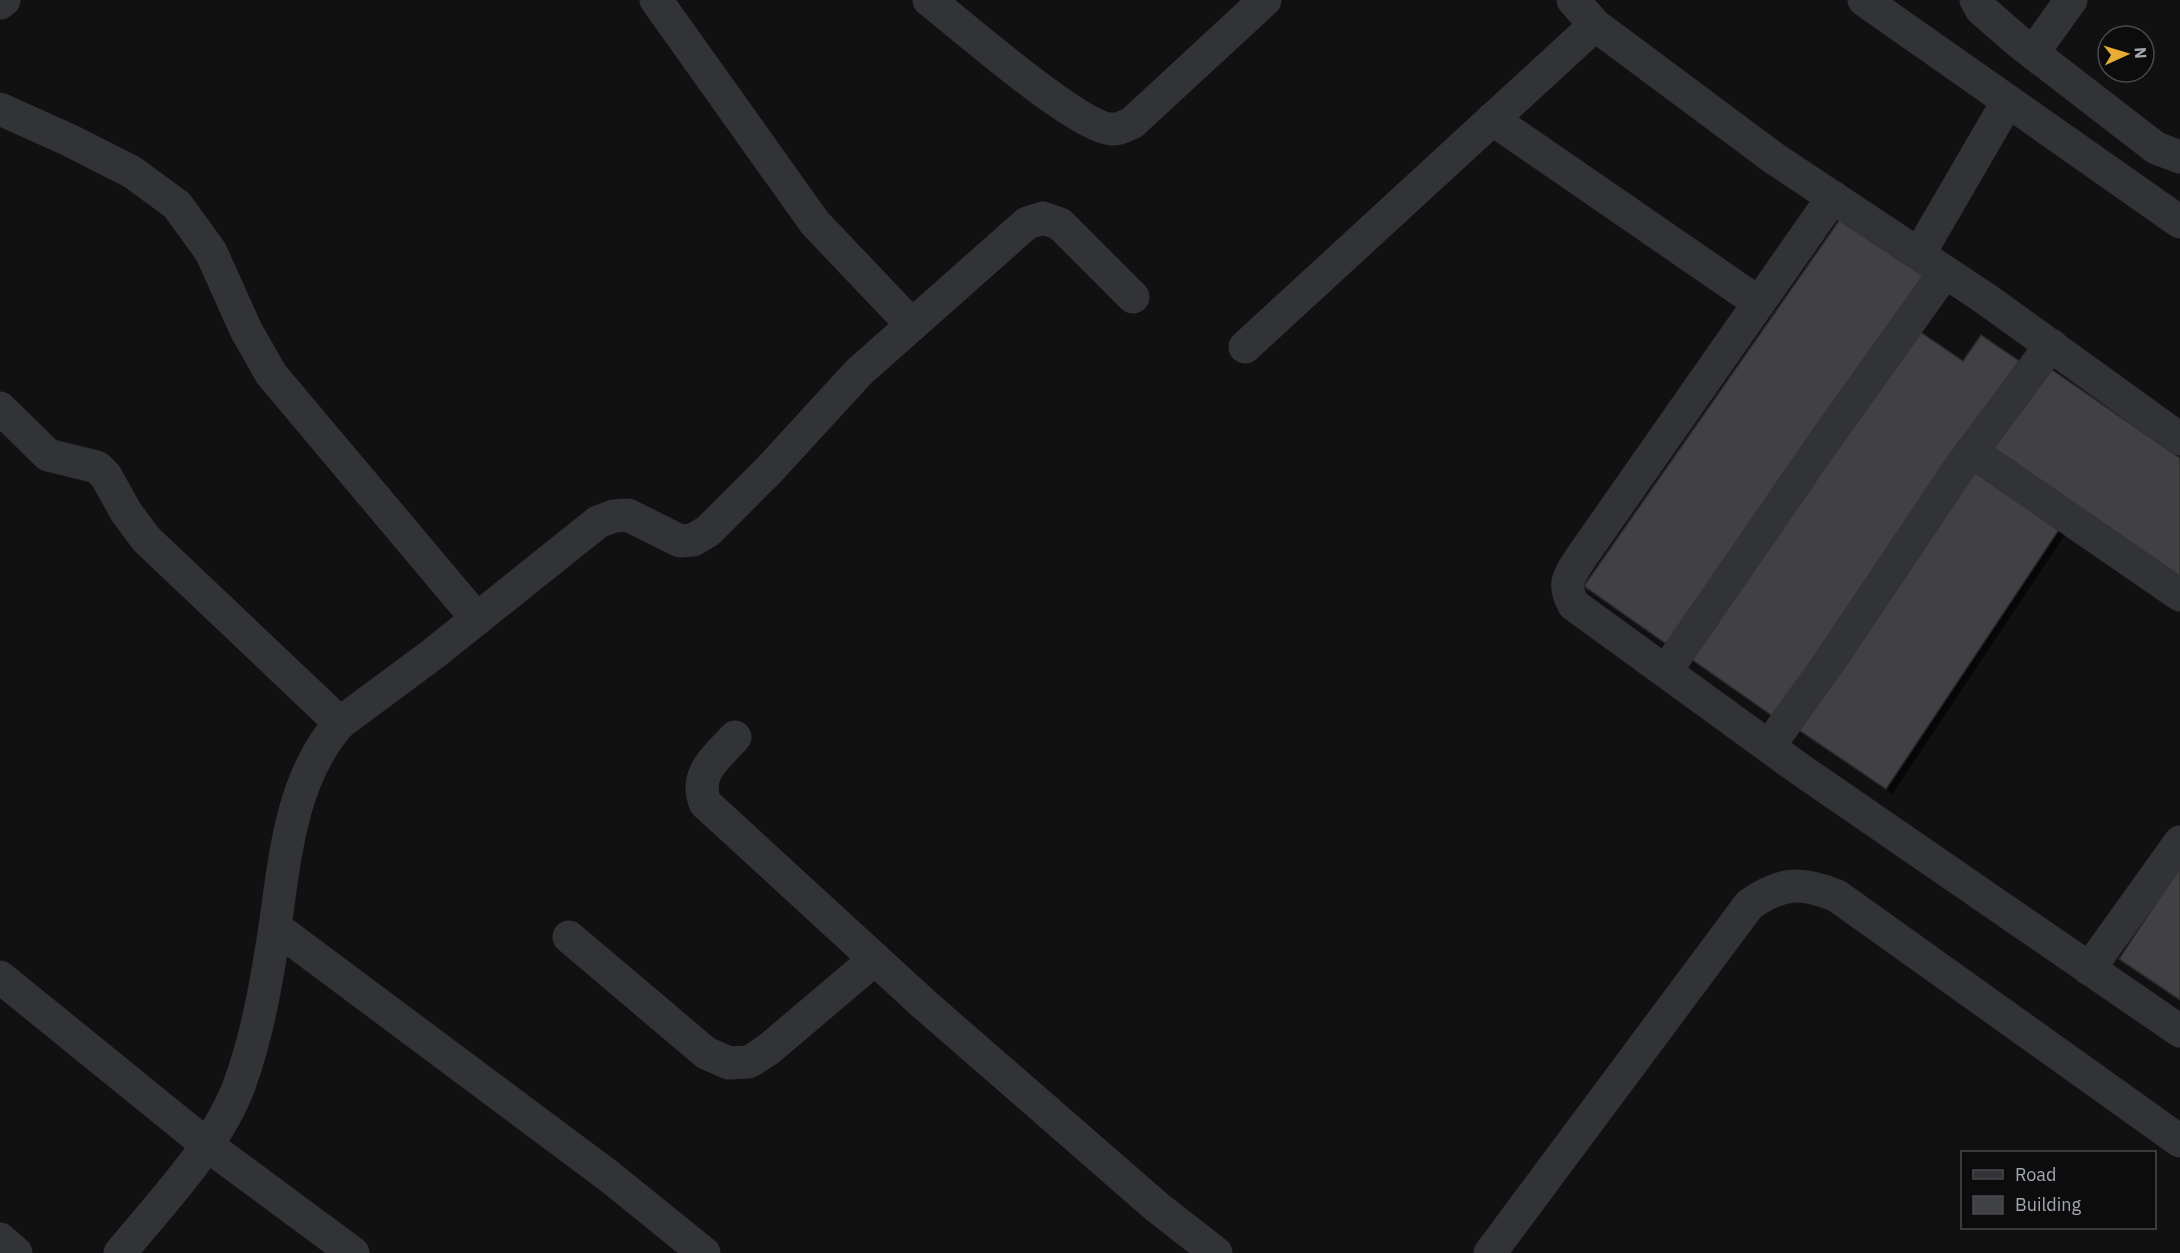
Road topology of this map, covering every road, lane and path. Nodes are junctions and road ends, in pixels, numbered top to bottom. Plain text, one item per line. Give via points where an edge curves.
1 (4, 0) edge
2 (656, 0) edge
3 (929, 0) edge
4 (1265, 0) edge
5 (1573, 0) edge
6 (1864, 0) edge
7 (1976, 0) edge
8 (2071, 0) edge
9 (0, 3) edge
10 (1596, 25) junction
11 (2033, 53) junction
12 (2008, 101) junction
13 (0, 109) edge
14 (1492, 119) junction
15 (2180, 157) edge
16 (1833, 197) junction
17 (2180, 222) edge
18 (1918, 254) junction
19 (1945, 272) junction
20 (1133, 297) dead end
21 (1759, 303) junction
22 (912, 325) junction
23 (2051, 345) junction
24 (1245, 347) dead end
25 (0, 408) edge
26 (2180, 439) edge
27 (1971, 452) junction
28 (2180, 595) edge
29 (477, 619) junction
30 (1666, 671) junction
31 (340, 723) junction
32 (735, 737) dead end
33 (1768, 746) junction
34 (2180, 842) edge
35 (274, 927) junction
36 (569, 937) dead end
37 (875, 959) junction
38 (2088, 969) junction
39 (0, 977) edge
40 (2180, 1031) edge
41 (2180, 1141) edge
42 (207, 1145) junction
43 (0, 1239) edge
44 (16, 1253) edge
45 (120, 1253) edge
46 (353, 1253) edge
47 (704, 1253) edge
48 (1216, 1253) edge
49 (1490, 1253) edge

1 - 9 street
2 - 22 street via 815,223
3 - 4 street via 1052,98 1093,124 1114,130 1132,123
5 - 10 street
6 - 12 street
7 - 11 street via 1981,9
8 - 11 street
10 - 14 street
10 - 16 street via 1775,159
11 - 15 street via 2156,148
12 - 17 street
12 - 18 street
13 - 29 street via 132,172 177,205 211,252 246,330 271,374
14 - 21 street
14 - 24 street
16 - 18 street
16 - 21 street
18 - 19 street
19 - 23 street
19 - 30 street
20 - 22 street via 1060,224 1042,218 1027,223
21 - 30 street via 1567,580 1567,592 1574,605
22 - 29 street via 859,372 708,531 693,540 680,541 628,515 598,522
23 - 26 street
23 - 27 street
25 - 31 street via 48,455 97,467 146,539
27 - 28 street
27 - 33 street via 1830,662
29 - 31 street
30 - 33 street
31 - 35 street via 313,761 290,829 281,865
32 - 37 street via 702,778 700,790 705,803
33 - 38 street
34 - 38 street
35 - 42 street via 260,1014 240,1084
35 - 47 street via 610,1177
36 - 37 street via 706,1053 729,1062 749,1062 769,1049
37 - 48 street via 1157,1207
38 - 40 street
39 - 42 street
41 - 49 street via 1837,897 1812,885 1791,885 1768,891 1749,905
42 - 45 street
42 - 46 street
43 - 44 street

